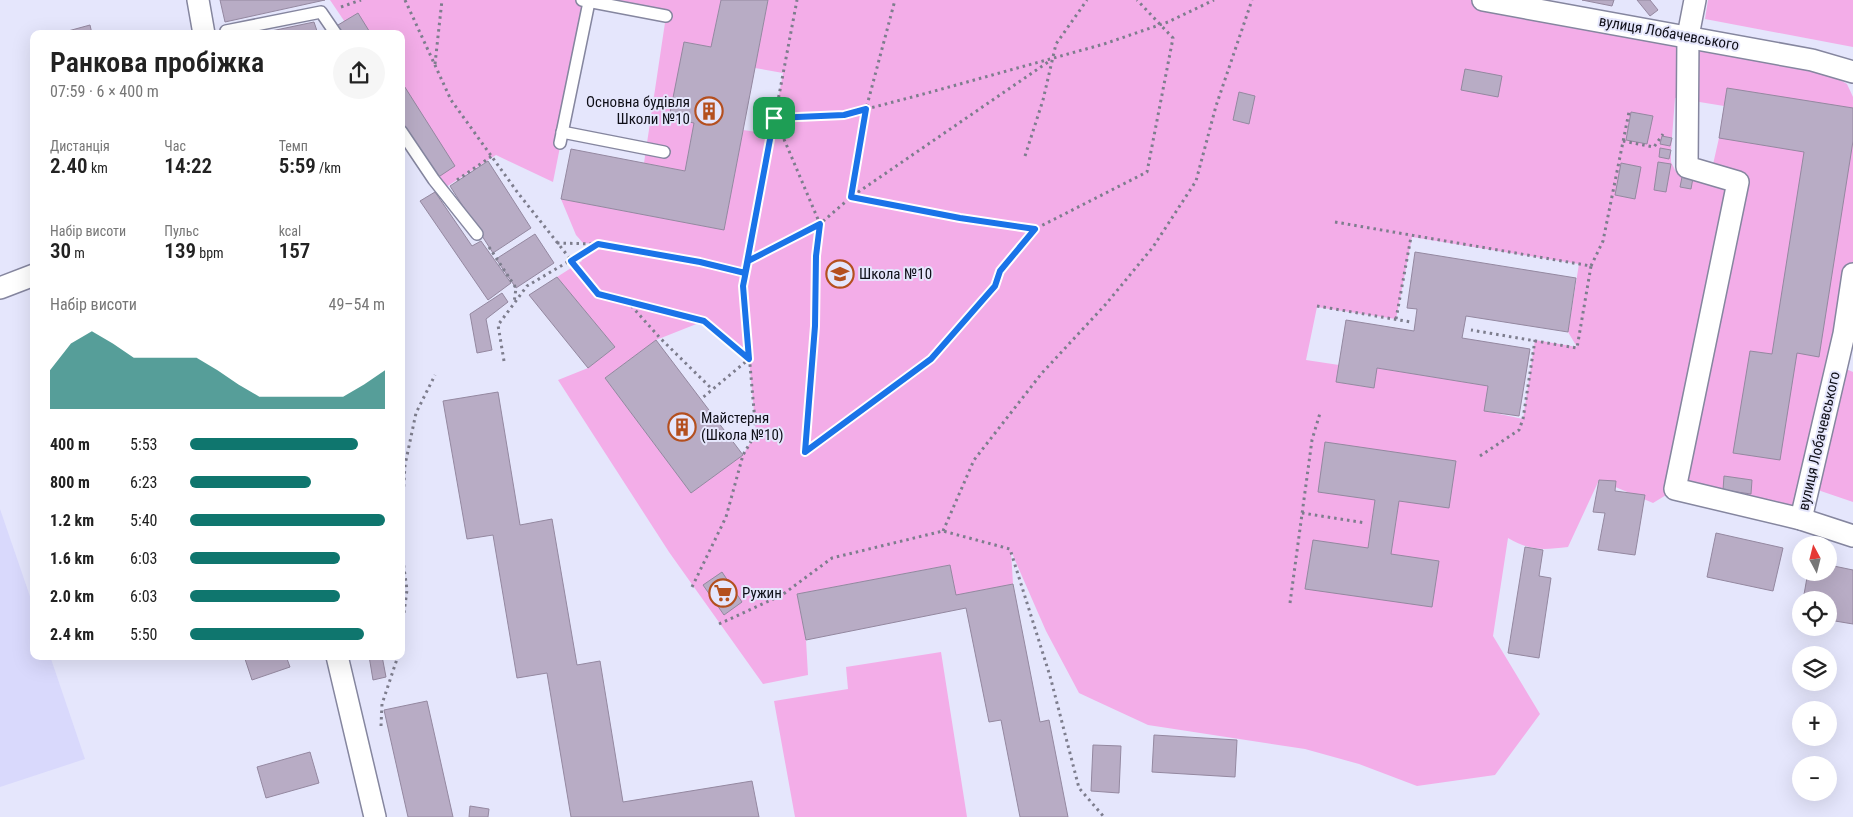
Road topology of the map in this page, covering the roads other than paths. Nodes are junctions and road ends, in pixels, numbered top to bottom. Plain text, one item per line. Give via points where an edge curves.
1 (198, 0) edge
2 (1483, 0) edge
3 (1695, 0) edge
4 (585, 1) edge
5 (666, 16) dead end
6 (203, 30) edge
7 (231, 30) edge
8 (333, 30) edge
9 (1688, 36) junction
10 (1853, 72) edge
11 (405, 137) edge
12 (664, 152) dead end
13 (477, 234) road end
14 (1853, 274) edge
15 (30, 277) edge
16 (0, 288) edge
17 (1847, 350) edge
18 (1801, 519) junction
19 (1853, 536) edge
20 (338, 660) edge
21 (375, 817) edge

1 - 6 street
2 - 9 street, вулиця Лобачевського
3 - 9 street
4 - 5 lane
4 - 12 lane via 561,138
7 - 8 lane via 321,12
9 - 10 street, вулиця Лобачевського via 1812,60
9 - 18 street via 1687,168 1738,182 1676,489
11 - 13 lane
14 - 17 street, вулиця Лобачевського
15 - 16 street
17 - 18 street, вулиця Лобачевського
18 - 19 street
20 - 21 street

